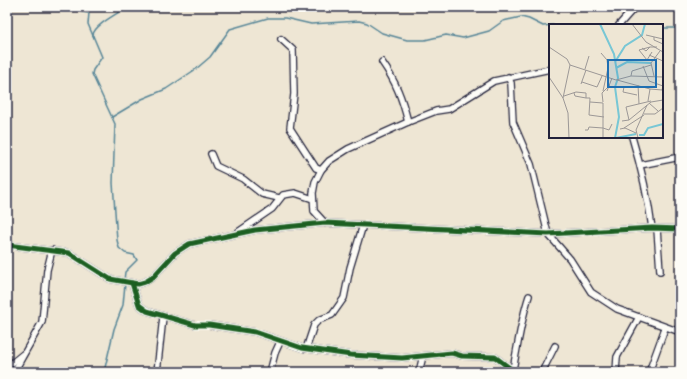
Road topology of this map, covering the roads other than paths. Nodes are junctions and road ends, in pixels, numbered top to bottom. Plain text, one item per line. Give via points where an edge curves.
1 (635, 7) edge
2 (620, 24) edge
3 (281, 39) dead end
4 (382, 62) dead end
5 (549, 68) edge
6 (508, 77) junction
7 (408, 122) junction
8 (632, 138) edge
9 (211, 154) dead end
10 (680, 157) edge
11 (640, 165) junction
12 (321, 170) junction
13 (279, 198) junction
14 (313, 199) junction
15 (325, 223) junction
16 (363, 224) junction
17 (655, 229) junction
18 (680, 229) edge
19 (238, 233) junction
20 (548, 234) junction
21 (7, 245) edge
22 (52, 250) junction
23 (660, 271) dead end
24 (129, 283) junction
25 (529, 296) dead end
26 (163, 317) junction
27 (639, 317) junction
28 (665, 328) junction
29 (680, 332) edge
30 (280, 342) junction
31 (555, 346) dead end
32 (306, 349) junction
33 (25, 353) junction
34 (423, 356) junction
35 (7, 367) edge
36 (514, 370) edge
37 (14, 372) edge
38 (157, 372) edge
39 (270, 372) edge
40 (419, 372) edge
41 (542, 372) edge
42 (616, 372) edge
43 (649, 372) edge

1 - 2 street
3 - 12 street via 293,50 294,94 290,128 316,168
4 - 7 street via 402,98
5 - 6 street
6 - 7 street via 494,81 449,109 436,111
6 - 20 street via 511,83 513,122 531,164
7 - 12 street via 348,149 329,161
8 - 11 street
9 - 13 street via 216,166 243,179 262,194
10 - 11 street
11 - 17 street
12 - 14 street via 315,182
13 - 14 street via 287,193 295,193
13 - 19 street via 272,210
14 - 15 street via 314,211
15 - 16 street
15 - 19 street
16 - 20 street
16 - 32 street via 344,298 332,315 314,325
17 - 18 street
17 - 20 street
17 - 23 street
19 - 24 street via 189,244 175,253 145,282
20 - 27 street via 570,259 591,292 617,309
21 - 22 street
22 - 24 street via 69,253 110,279
22 - 33 street via 47,270 42,322
24 - 26 street via 140,305 147,311
25 - 36 street via 523,314
26 - 30 street via 195,325 255,332
26 - 38 street
27 - 28 street
27 - 42 street via 617,357
28 - 29 street
28 - 43 street
30 - 32 street
30 - 39 street
31 - 41 street
32 - 34 street via 387,358
33 - 35 street
33 - 37 street
34 - 36 street via 444,353 467,357 495,357
34 - 40 street

